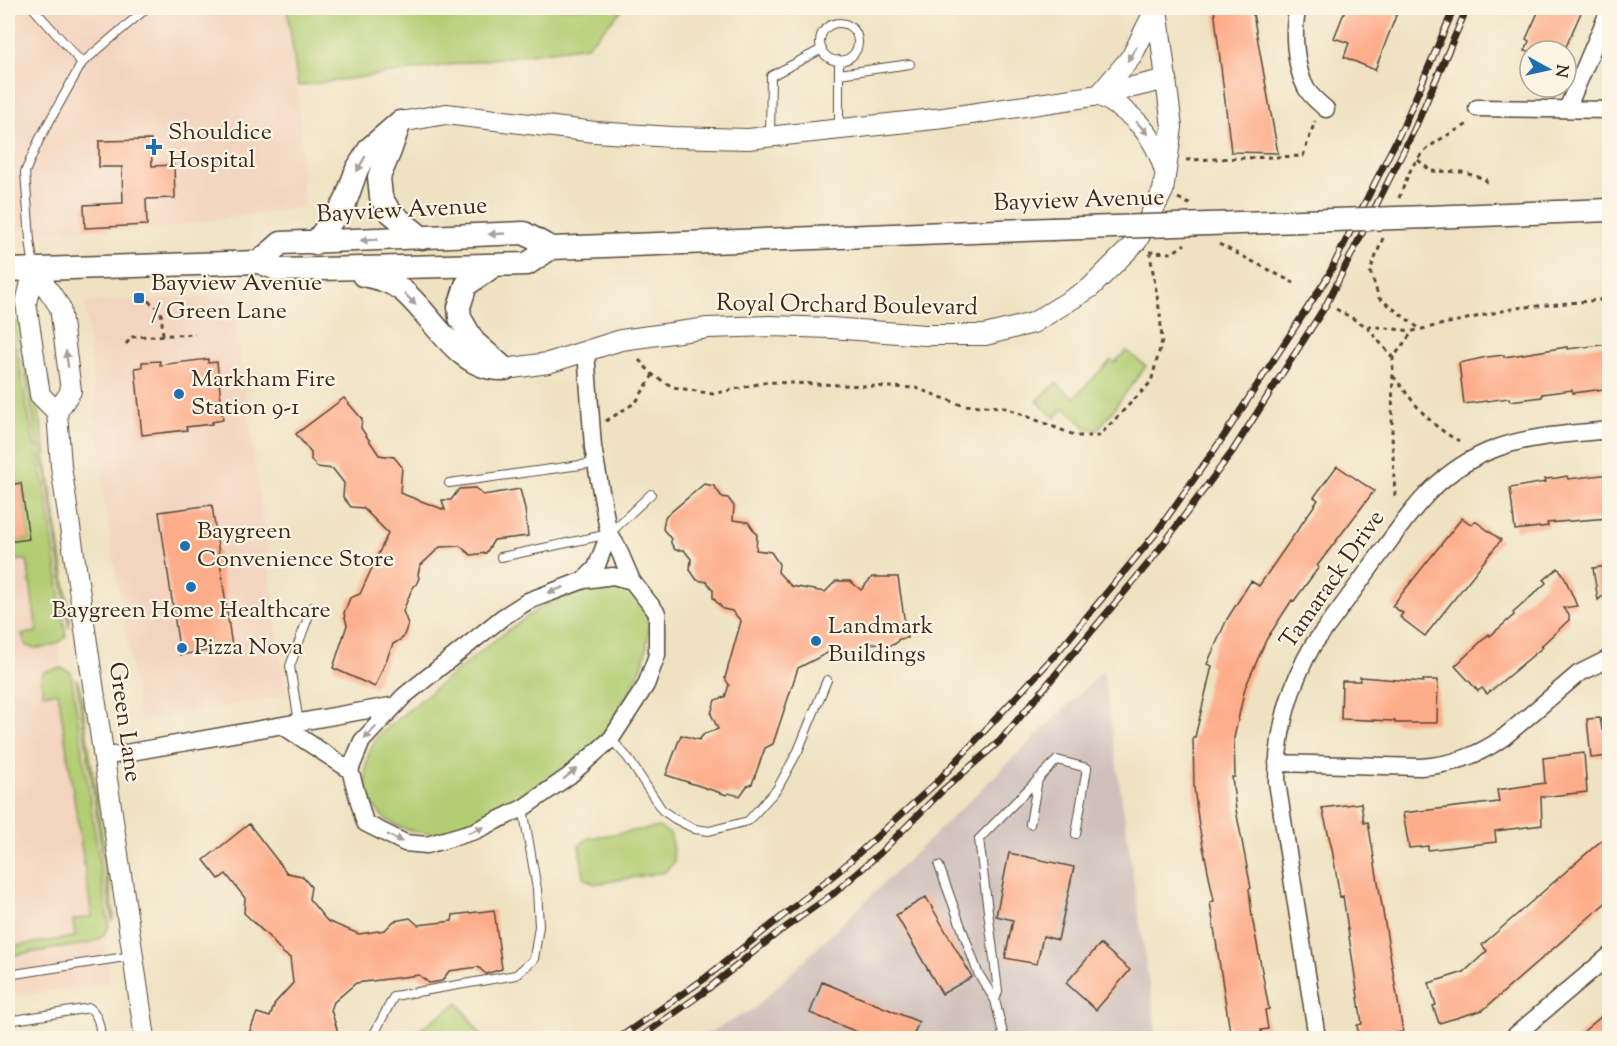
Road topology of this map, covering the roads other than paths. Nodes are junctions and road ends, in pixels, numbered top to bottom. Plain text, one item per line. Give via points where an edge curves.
1 (33, 8) edge
2 (147, 8) edge
3 (1157, 8) edge
4 (1298, 8) edge
5 (1610, 8) edge
6 (822, 49) junction
7 (839, 60) junction
8 (82, 63) junction
9 (910, 64) dead end
10 (838, 74) junction
11 (1167, 79) junction
12 (1099, 95) junction
13 (1323, 107) road end
14 (1477, 108) dead end
15 (1567, 109) junction
16 (1610, 110) edge
17 (400, 122) junction
18 (839, 129) junction
19 (770, 137) junction
20 (1166, 177) junction
21 (1610, 210) edge
22 (422, 238) junction
23 (315, 243) junction
24 (551, 248) junction
25 (259, 262) junction
26 (495, 265) junction
27 (34, 269) junction
28 (339, 269) junction
29 (8, 270) edge
30 (586, 351) junction
31 (505, 369) junction
32 (57, 412) junction
33 (1610, 430) edge
34 (596, 463) junction
35 (449, 483) dead end
36 (651, 494) dead end
37 (609, 534) junction
38 (501, 557) dead end
39 (584, 579) junction
40 (633, 581) junction
41 (312, 607) dead end
42 (1610, 658) edge
43 (827, 680) dead end
44 (396, 705) junction
45 (291, 725) junction
46 (611, 739) junction
47 (103, 757) junction
48 (1277, 763) junction
49 (350, 770) junction
50 (1038, 779) junction
51 (523, 808) junction
52 (1030, 824) dead end
53 (1076, 834) dead end
54 (939, 866) dead end
55 (1610, 955) edge
56 (133, 956) junction
57 (8, 975) edge
58 (995, 1000) junction
59 (8, 1020) edge
60 (101, 1038) edge
61 (145, 1038) edge
62 (369, 1038) edge
63 (1004, 1038) edge
64 (1317, 1038) edge
65 (1512, 1038) edge

1 - 8 lane
2 - 8 lane
3 - 11 street, Royal Orchard Boulevard
3 -> 12 street via 1132,56
4 - 13 street via 1299,64 1306,87
5 - 15 street
6 - 7 lane via 830,58
6 - 7 lane via 821,37 828,27 839,23 852,27 858,38 856,51
6 - 19 lane via 771,76
7 - 10 lane
8 - 27 lane via 39,140 26,172
9 - 10 lane
10 - 18 lane
11 - 12 street
11 - 20 street, Royal Orchard Boulevard via 1172,127
12 - 18 street
12 -> 20 street via 1145,128
14 - 15 street
15 - 16 street
17 - 19 street via 446,114 606,132
17 - 22 main road via 379,177 381,197 389,211
17 -> 23 main road via 370,148 357,169 345,203
18 - 19 street
20 - 30 street, Royal Orchard Boulevard via 1144,247 1090,288 1033,323 985,335 771,326 718,328 621,340
21 - 24 main road, Bayview Avenue, bridge
22 -> 23 main road, Bayview Avenue
24 -> 22 main road, Bayview Avenue via 524,233
23 - 25 main road, Bayview Avenue via 280,243
24 - 26 main road via 527,264
25 - 27 main road
25 - 28 main road via 279,270
26 - 28 main road
26 - 31 main road via 466,285 459,307 463,325 474,342
27 - 29 main road
27 - 32 street via 26,303 40,395
32 -> 27 street via 71,391 60,307
28 -> 31 main road via 385,280 401,289 466,357 486,369
30 - 31 street, Royal Orchard Boulevard via 548,363
30 - 34 street
32 - 47 street, Green Lane via 61,466
33 - 48 street, Tamarack Drive via 1499,447 1460,465 1430,489 1302,664 1284,711
34 - 35 lane
34 - 37 street
36 - 37 lane
37 - 38 lane
37 - 39 street via 596,568
37 - 40 street
39 - 40 street via 613,576
39 -> 44 street via 528,601 503,617
40 - 46 street via 657,613 657,655 646,685
41 - 45 lane via 290,666
42 - 48 street via 1565,684 1492,746 1458,761 1420,767
43 - 46 lane via 798,751 777,789 747,820 709,831 695,829 662,810
44 - 45 street
44 -> 49 street via 362,741
45 - 47 street
45 - 49 street
51 -> 46 street via 569,776
47 - 56 street, Green Lane
48 - 64 street, Tamarack Drive via 1279,799
49 -> 51 street via 365,823 405,843 426,844 475,831
50 - 52 lane
50 - 53 lane via 1057,760 1087,768
50 - 58 lane via 979,839 998,991
51 - 62 lane via 537,889 539,926 534,959 516,975 394,996
54 - 58 lane via 978,973
55 - 65 street
56 - 57 lane
56 - 61 street, Green Lane
58 - 63 lane
59 - 60 lane via 90,1008 99,1021

